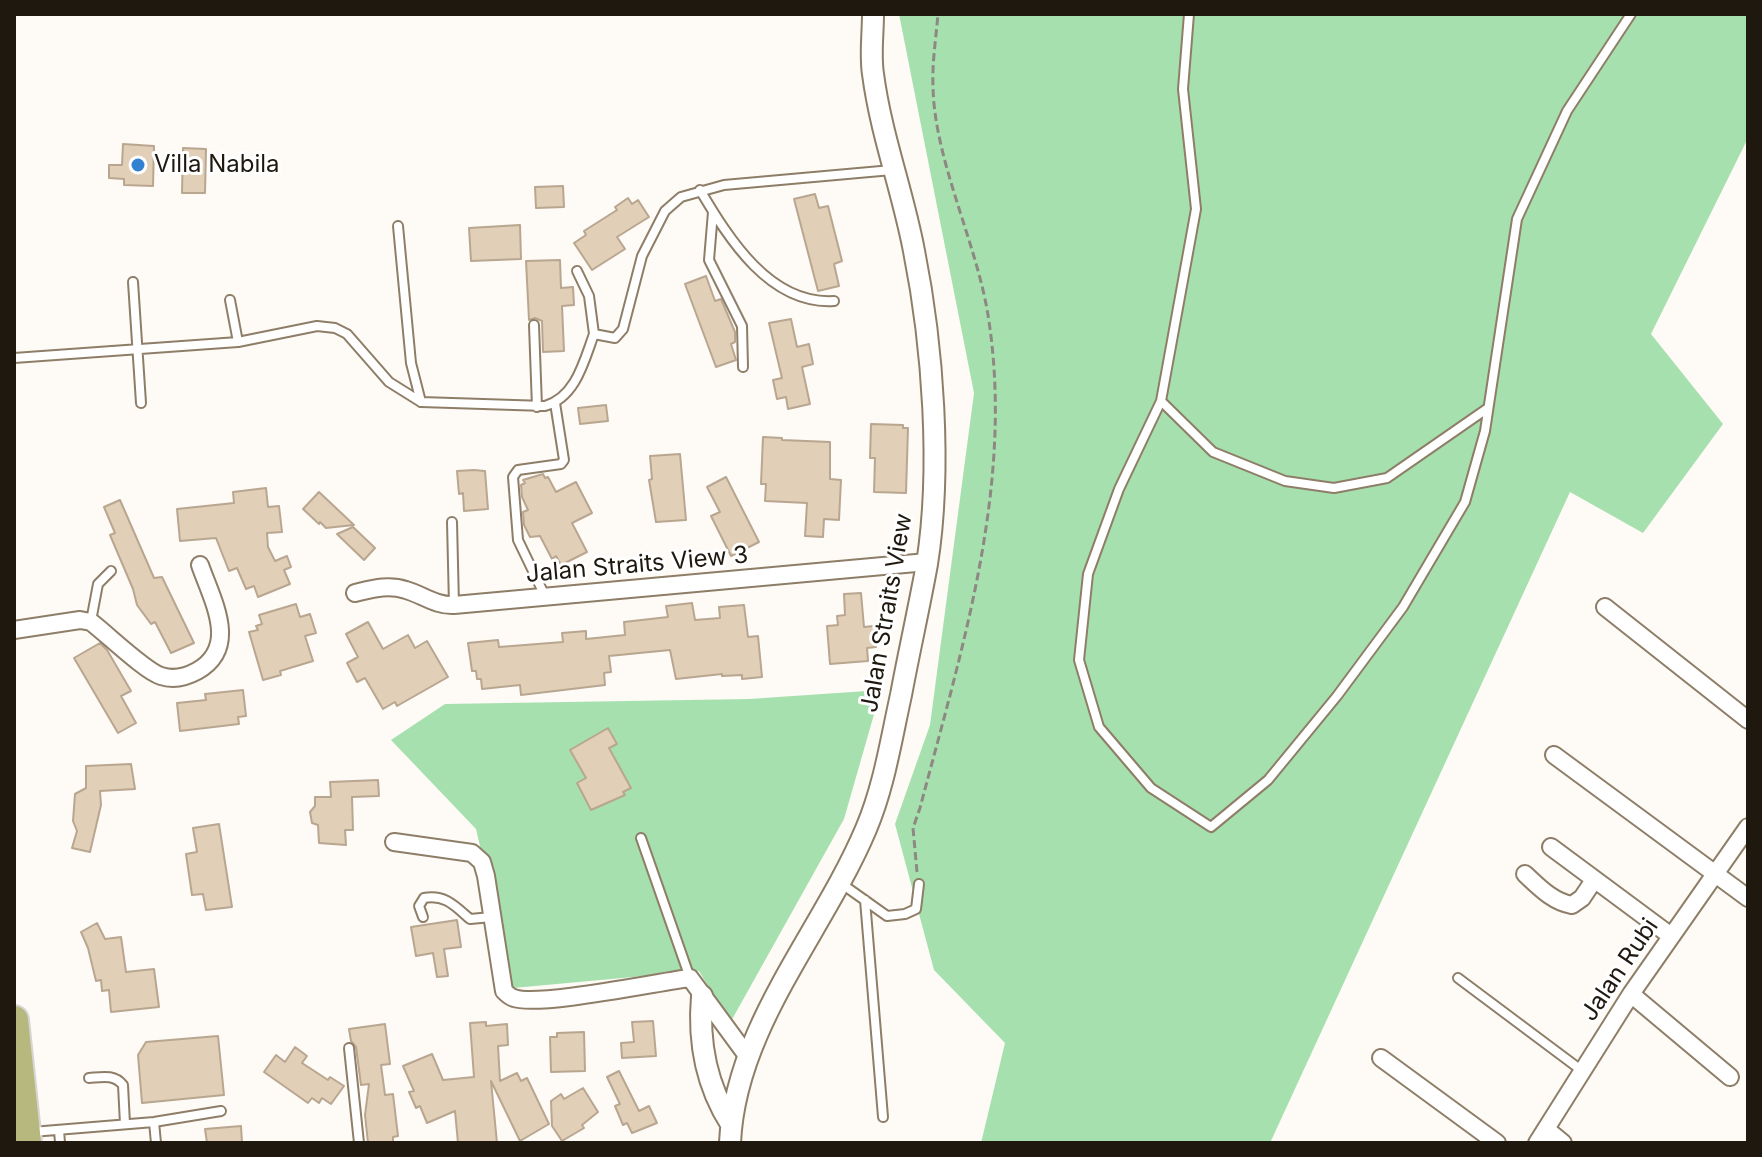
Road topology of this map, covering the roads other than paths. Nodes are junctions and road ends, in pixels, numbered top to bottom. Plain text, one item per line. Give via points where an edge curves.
1 (873, 14) edge
2 (1189, 14) edge
3 (1631, 14) edge
4 (893, 169) junction
5 (700, 190) junction
6 (713, 211) junction
7 (398, 226) dead end
8 (577, 271) dead end
9 (133, 282) dead end
10 (230, 300) dead end
11 (834, 301) dead end
12 (534, 325) dead end
13 (594, 334) junction
14 (238, 342) junction
15 (138, 349) junction
16 (14, 358) edge
17 (743, 367) dead end
18 (1161, 401) junction
19 (421, 402) junction
20 (141, 403) dead end
21 (555, 403) junction
22 (537, 407) junction
23 (1488, 408) junction
24 (452, 522) dead end
25 (927, 562) junction
26 (200, 565) dead end
27 (111, 571) dead end
28 (355, 593) dead end
29 (545, 597) junction
30 (454, 605) junction
31 (1605, 607) dead end
32 (91, 622) junction
33 (14, 630) edge
34 (1748, 720) edge
35 (1554, 755) dead end
36 (1748, 827) edge
37 (641, 838) dead end
38 (394, 842) dead end
39 (1551, 847) dead end
40 (1525, 874) dead end
41 (1715, 874) junction
42 (1594, 880) junction
43 (841, 884) junction
44 (919, 884) road end
45 (1748, 898) edge
46 (865, 900) junction
47 (423, 917) dead end
48 (493, 917) junction
49 (1671, 936) junction
50 (690, 978) junction
51 (1458, 978) dead end
52 (1631, 994) junction
53 (702, 996) junction
54 (14, 1020) edge
55 (349, 1048) dead end
56 (748, 1057) junction
57 (1381, 1058) dead end
58 (1581, 1070) junction
59 (1730, 1077) dead end
60 (89, 1078) dead end
61 (221, 1111) dead end
62 (883, 1117) dead end
63 (154, 1122) junction
64 (125, 1124) junction
65 (59, 1130) junction
66 (731, 1134) edge
67 (1542, 1136) edge
68 (26, 1138) edge
69 (60, 1143) edge
70 (156, 1143) edge
71 (359, 1143) edge
72 (1497, 1143) edge
73 (1563, 1143) edge

1 - 4 street, Jalan Straits View via 872,72
2 - 18 lane via 1183,89 1196,209
3 - 23 lane via 1567,111 1517,219
4 - 5 lane
4 - 25 street, Jalan Straits View via 926,327 933,484
5 - 6 lane
5 - 13 lane via 681,197 657,223 642,256 623,329 615,338
6 - 11 lane via 725,232 782,289 799,298
6 - 17 lane via 709,260 742,326
7 - 19 lane via 411,363
8 - 13 lane via 589,296
9 - 15 lane
10 - 14 lane
12 - 22 lane
13 - 21 lane via 573,387
14 - 15 lane
14 - 19 lane via 317,326 335,328 347,334 389,382
15 - 16 lane
15 - 20 lane
18 - 23 lane via 1213,452 1285,481 1334,488 1387,478
18 - 23 lane via 1119,489 1088,574 1079,660 1099,727 1151,788 1211,827 1268,780 1403,607 1465,502
19 - 22 lane
21 - 22 lane
21 - 29 lane via 564,460 518,470 513,477 518,540
24 - 30 lane
25 - 29 street, Jalan Straits View 3
25 - 43 street, Jalan Straits View via 884,775
26 - 32 street via 223,632 211,663 194,673 158,676
27 - 32 lane via 98,584
28 - 30 street, Jalan Straits View 3 via 389,586
29 - 30 street, Jalan Straits View 3
31 - 34 street
32 - 33 street
35 - 41 street
36 - 41 street, Jalan Rubi
37 - 50 lane
38 - 48 street via 472,853 482,862
39 - 42 street
40 - 42 street via 1550,896 1572,905
41 - 45 street
41 - 49 street, Jalan Rubi
42 - 49 street
43 - 46 lane
43 - 56 street, Jalan Straits View
44 - 46 lane via 916,909 905,914 887,916
46 - 62 lane
47 - 48 lane via 419,906 424,898 435,896 446,898 470,919
48 - 50 street via 504,991 512,998 550,998
49 - 52 street, Jalan Rubi
50 - 53 street
51 - 58 lane
52 - 58 street, Jalan Rubi
52 - 59 street
53 - 56 street
53 - 66 street via 699,1031 715,1100
54 - 68 highway
55 - 71 lane
56 - 66 street, Jalan Straits View via 736,1092
57 - 72 street
58 - 67 street, Jalan Rubi
60 - 64 lane via 114,1077 123,1085
61 - 63 lane
63 - 64 lane
63 - 70 lane
64 - 65 lane
65 - 68 lane
65 - 69 lane
67 - 73 street

